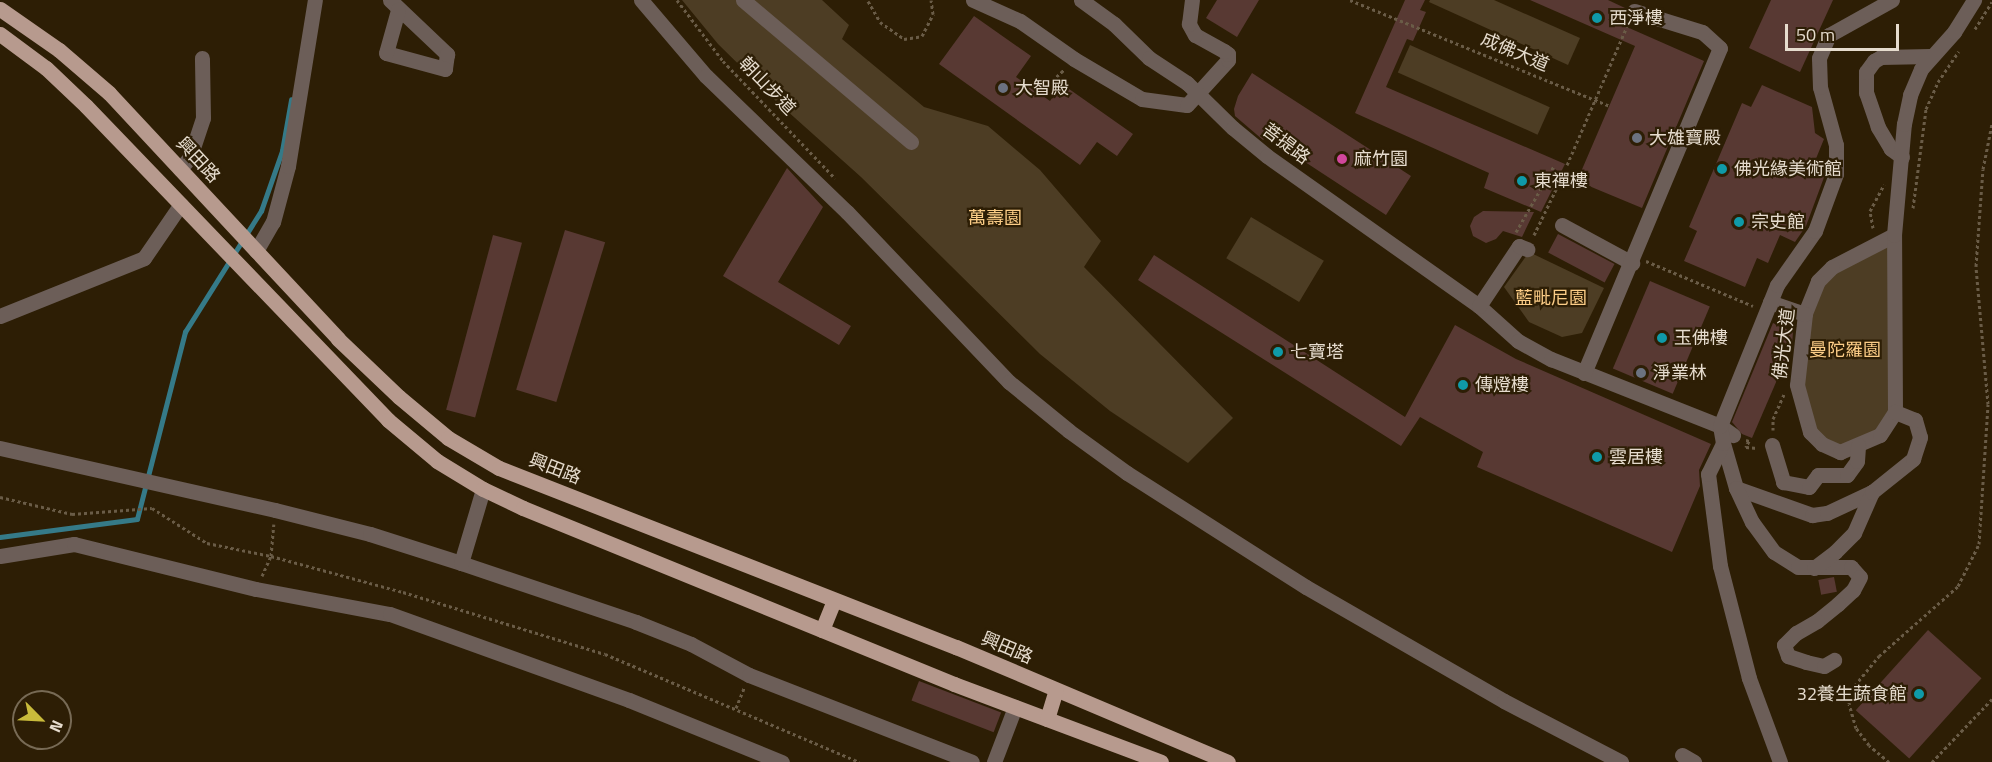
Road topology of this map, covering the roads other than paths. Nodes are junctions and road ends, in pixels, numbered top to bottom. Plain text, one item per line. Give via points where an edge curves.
1 (315, 0) edge
2 (641, 0) edge
3 (743, 0) edge
4 (973, 0) edge
5 (1081, 0) edge
6 (1192, 0) edge
7 (1892, 0) edge
8 (1974, 0) edge
9 (0, 9) edge
10 (1634, 10) road end
11 (0, 34) edge
12 (1930, 56) junction
13 (202, 58) dead end
14 (1197, 93) junction
15 (911, 142) dead end
16 (1901, 164) junction
17 (180, 169) junction
18 (181, 204) junction
19 (1562, 225) dead end
20 (1894, 235) junction
21 (1527, 249) road end
22 (256, 251) junction
23 (1633, 260) junction
24 (1479, 306) junction
25 (1768, 307) junction
26 (1804, 314) junction
27 (0, 316) edge
28 (1584, 373) junction
29 (1895, 412) junction
30 (1725, 435) junction
31 (1772, 445) road end
32 (1858, 445) junction
33 (0, 448) edge
34 (483, 489) junction
35 (1736, 489) junction
36 (1872, 492) junction
37 (0, 556) edge
38 (461, 563) junction
39 (1814, 568) junction
40 (834, 600) junction
41 (822, 630) junction
42 (1834, 660) dead end
43 (1056, 690) junction
44 (1015, 707) junction
45 (1047, 719) junction
46 (782, 762) edge
47 (972, 762) edge
48 (994, 762) edge
49 (1161, 762) edge
50 (1228, 762) edge
51 (1621, 762) edge
52 (1780, 762) edge

1 - 22 street via 288,166 273,222
2 - 51 street via 706,76 847,212 1009,382 1069,431 1127,473 1306,587 1504,701
3 - 15 street
4 - 14 street via 1020,21 1142,99 1187,105
5 - 14 street, 菩提路
6 - 14 street via 1189,24 1195,35 1228,54 1226,64
7 - 25 street via 1829,35 1819,58 1820,87 1836,145 1836,174 1815,231 1777,285
8 - 12 street via 1954,32
9 - 17 main road, 興田路 via 109,93
10 - 23 street via 1702,32 1720,48
11 - 18 main road via 46,68
12 - 16 street via 1910,95
12 - 16 street via 1881,57 1866,72 1866,93 1878,127
13 - 17 street via 203,118 190,157
14 - 24 street, 菩提路 via 1267,156
16 - 20 street
17 - 22 main road, 興田路
18 - 27 street via 144,258
18 - 34 main road via 387,420 437,461
19 - 23 street
20 - 26 street, 佛光大道 via 1832,267 1818,281
20 - 29 street
21 - 24 street via 1519,246
22 - 40 main road, 興田路 via 347,347 448,438 499,468
23 - 28 street
24 - 28 street, 菩提路 via 1518,340
25 - 26 street
25 - 30 street
26 - 32 street, 佛光大道 via 1797,384 1810,432 1840,452
28 - 30 street, 菩提路
29 - 32 street, 佛光大道 via 1880,435
29 - 36 street via 1915,420 1920,437 1913,459
30 - 35 street
30 - 52 street via 1708,474 1720,566 1749,678
31 - 32 street via 1783,482 1809,487 1818,476 1847,475 1857,461
33 - 38 street via 275,510
34 - 38 street
34 - 41 main road
35 - 36 street via 1812,515 1827,513
35 - 39 street via 1752,522 1774,552 1798,567
36 - 39 street via 1854,533
37 - 46 street via 74,544 256,589 390,614 629,700
38 - 47 street via 636,622 691,644 748,675
39 - 42 street via 1851,567 1860,577 1838,604 1784,645 1788,656 1806,662 1824,666
40 - 41 main road
40 - 43 main road, 興田路
41 - 44 main road
43 - 45 main road
43 - 50 main road, 興田路
44 - 45 main road
44 - 48 street
45 - 49 main road

